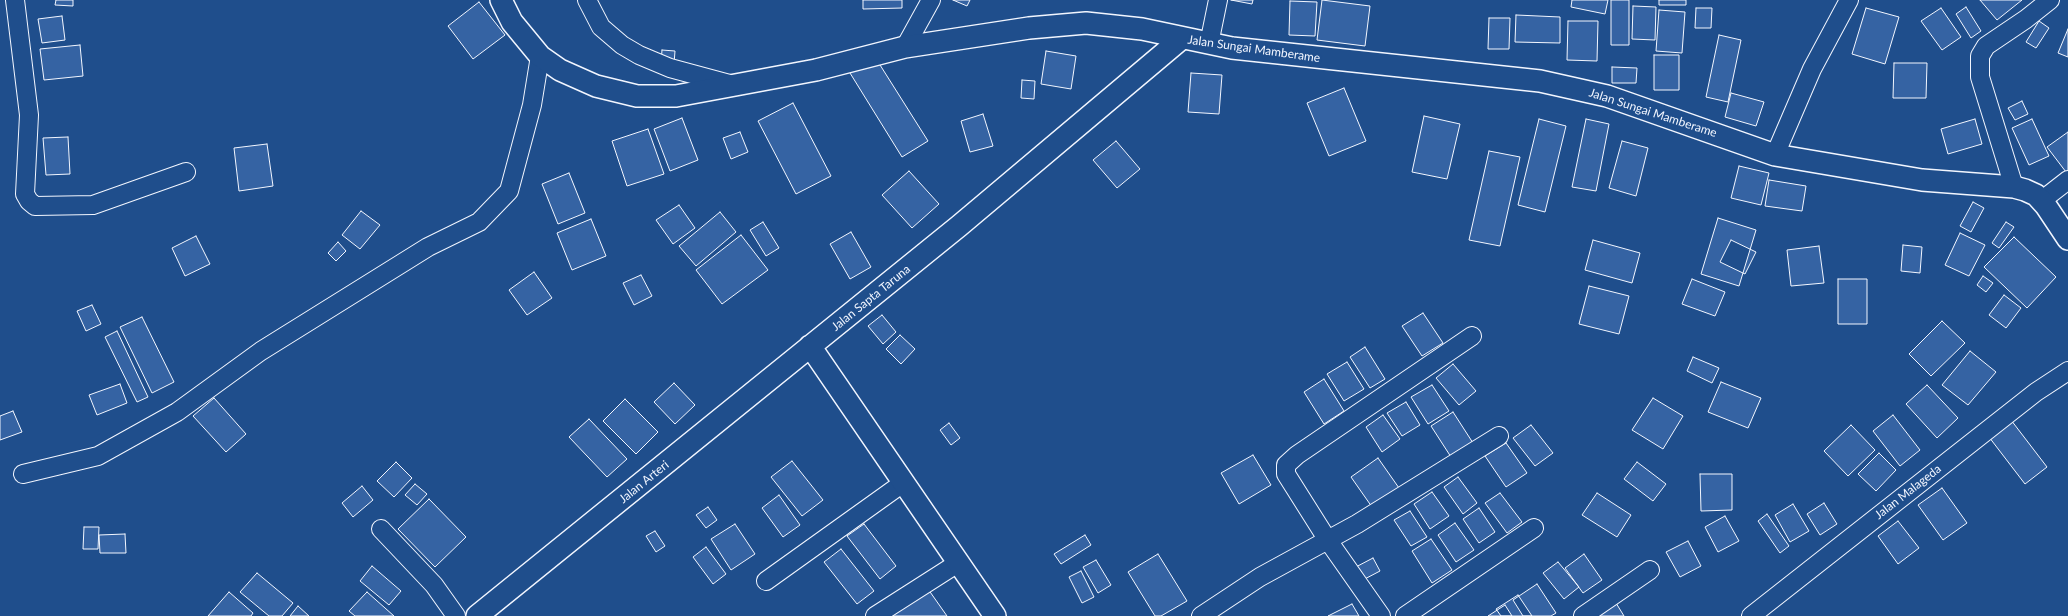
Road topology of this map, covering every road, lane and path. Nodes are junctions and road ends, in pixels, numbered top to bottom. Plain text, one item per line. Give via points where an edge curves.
1 (15, 0) edge
2 (501, 0) edge
3 (587, 0) edge
4 (931, 0) edge
5 (1218, 0) edge
6 (1849, 0) edge
7 (2050, 0) edge
8 (1181, 39) junction
9 (1209, 44) junction
10 (905, 47) junction
11 (540, 56) junction
12 (733, 85) junction
13 (1775, 155) junction
14 (186, 172) dead end
15 (2068, 180) edge
16 (2014, 186) junction
17 (2042, 201) junction
18 (2068, 239) edge
19 (1472, 336) dead end
20 (810, 346) junction
21 (2068, 371) edge
22 (1499, 436) dead end
23 (22, 474) dead end
24 (903, 483) junction
25 (1534, 528) dead end
26 (381, 529) dead end
27 (1327, 539) junction
28 (958, 563) junction
29 (1650, 570) dead end
30 (766, 581) dead end
31 (456, 616) edge
32 (476, 616) edge
33 (875, 616) edge
34 (995, 616) edge
35 (1201, 616) edge
36 (1381, 616) edge
37 (1405, 616) edge
38 (1582, 616) edge
39 (1751, 616) edge

1 - 14 street via 29,115 25,194 29,201 35,206 93,204
2 - 11 street, Jalan Sungai Mamberame via 512,22
3 - 12 street via 601,27 639,55 670,68
4 - 10 street
5 - 9 street
6 - 13 street via 1812,69
7 - 16 street via 1986,46 1980,56 1980,77
8 - 9 street, Jalan Sungai Mamberame
8 - 10 street, Jalan Sungai Mamberame via 1086,23 1029,28
8 - 20 street, Jalan Sapta Taruna via 960,226
9 - 13 street, Jalan Sungai Mamberame via 1540,81 1607,96
10 - 12 street, Jalan Sungai Mamberame via 816,70
11 - 12 street, Jalan Sungai Mamberame via 560,70 596,86 637,96 676,96
11 - 23 street via 532,105 508,191 479,222 428,247 261,351 177,412 98,456
13 - 16 street, Jalan Sungai Mamberame via 1922,180
15 - 17 street
16 - 17 street, Jalan Sungai Mamberame
17 - 18 street, Jalan Sungai Mamberame
19 - 27 street via 1286,465 1286,474
20 - 24 street
20 - 32 street, Jalan Arteri
21 - 39 street, Jalan Malageda via 2021,404
22 - 27 street via 1357,524
24 - 28 street
24 - 30 street
25 - 37 street
26 - 31 street via 434,585
27 - 35 street via 1260,577
27 - 36 street
28 - 33 street
28 - 34 street
29 - 38 street

